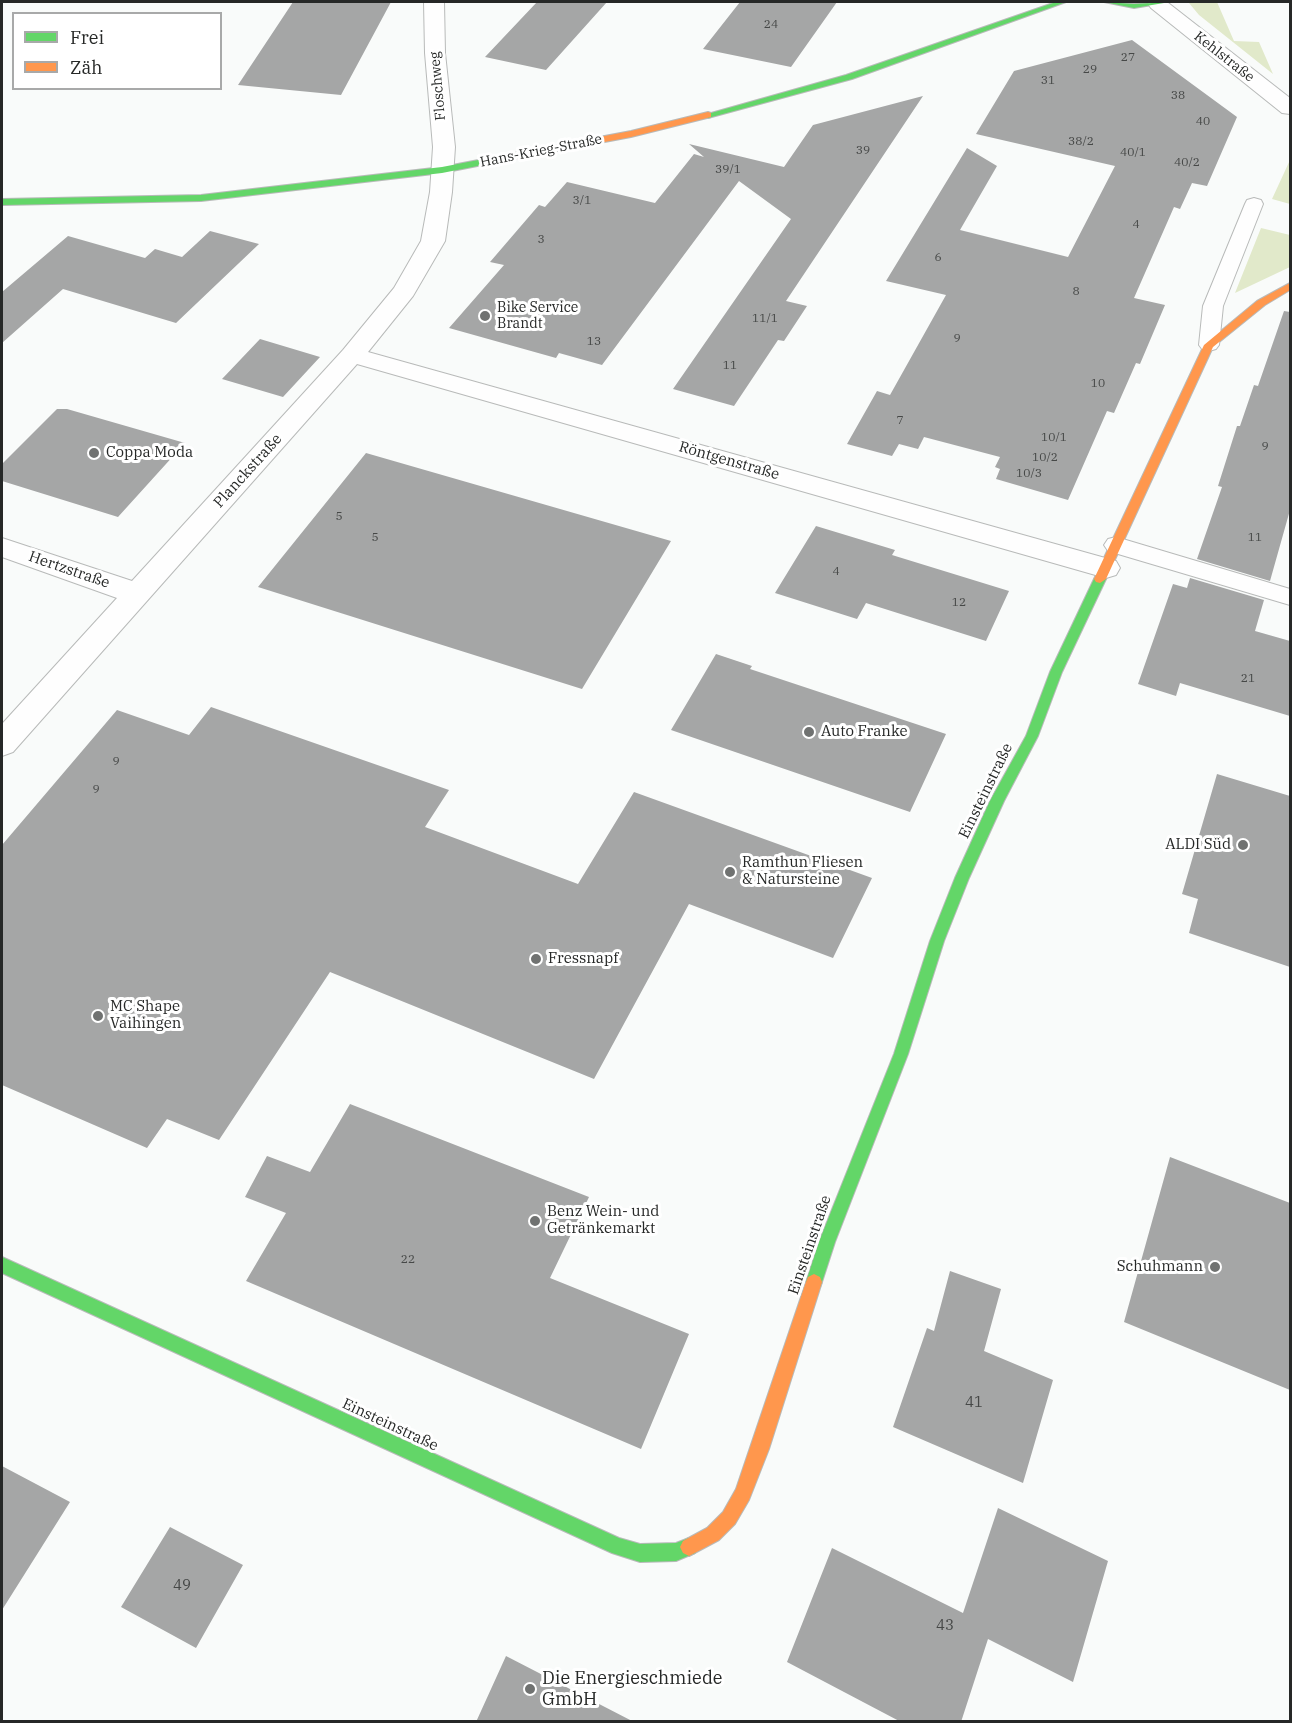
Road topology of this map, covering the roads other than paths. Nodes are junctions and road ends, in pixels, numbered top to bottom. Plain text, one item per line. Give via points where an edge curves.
1 (434, 2) edge
2 (1062, 2) edge
3 (1108, 2) edge
4 (1162, 3) edge
5 (1290, 108) edge
6 (442, 170) junction
7 (2, 202) edge
8 (1254, 204) dead end
9 (1290, 286) edge
10 (1209, 345) junction
11 (352, 355) junction
12 (2, 547) edge
13 (1111, 557) junction
14 (137, 594) junction
15 (1290, 597) edge
16 (2, 744) edge
17 (2, 1265) edge

1 - 6 street, Floschweg via 444,147
2 - 6 street, Hans-Krieg-Straße via 849,77 631,134
3 - 4 street via 1134,6
4 - 5 street, Kehlstraße
6 - 7 street, Hans-Krieg-Straße via 201,198
6 - 11 street, Planckstraße via 433,242 404,291
8 - 10 lane via 1213,306
9 - 10 street, Einsteinstraße via 1261,303
10 - 13 street, Einsteinstraße
11 - 13 street, Röntgenstraße
11 - 14 street, Planckstraße
12 - 14 street, Hertzstraße
13 - 15 lane
13 - 17 street, Einsteinstraße via 1056,672 1032,736 962,878 901,1054 827,1242 756,1461 729,1518 713,1534 676,1552 640,1553 618,1547
14 - 16 street, Planckstraße

